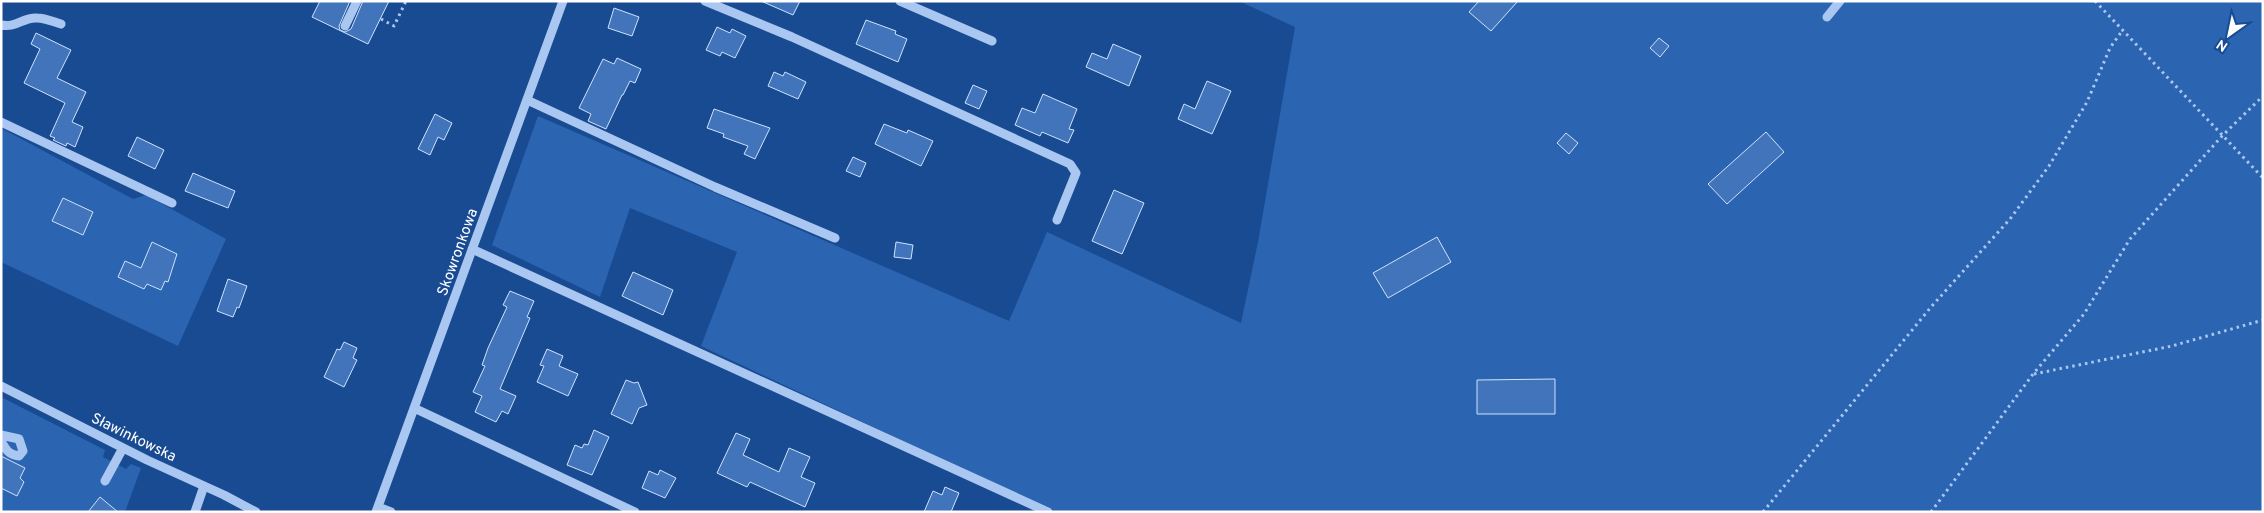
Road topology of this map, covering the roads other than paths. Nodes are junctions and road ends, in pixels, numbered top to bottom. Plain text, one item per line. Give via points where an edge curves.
1 (357, 1) edge
2 (563, 1) edge
3 (705, 1) edge
4 (900, 1) edge
5 (1840, 1) edge
6 (1827, 17) dead end
7 (61, 24) dead end
8 (1, 25) edge
9 (345, 26) dead end
10 (992, 42) dead end
11 (527, 100) junction
12 (1, 122) edge
13 (172, 203) dead end
14 (1057, 220) dead end
15 (835, 238) dead end
16 (472, 249) junction
17 (1, 386) edge
18 (414, 408) junction
19 (1, 435) edge
20 (1, 441) edge
21 (123, 448) junction
22 (105, 480) dead end
23 (204, 486) junction
24 (377, 509) edge
25 (194, 512) edge
26 (256, 512) edge
27 (391, 512) edge
28 (635, 512) edge
29 (1048, 512) edge

1 - 9 street
2 - 11 street, Skowronkowa
3 - 14 street via 1070,164 1076,173
4 - 10 street
5 - 6 street
7 - 8 street via 38,18 11,27
11 - 15 street via 715,187
11 - 16 street, Skowronkowa
12 - 13 street
16 - 18 street, Skowronkowa
16 - 29 street
17 - 21 street, Sławinkowska
18 - 24 street, Skowronkowa
18 - 28 street
19 - 20 street via 19,439 23,451 19,456 12,455
21 - 22 street
21 - 23 street, Sławinkowska
23 - 25 street
23 - 26 street, Sławinkowska
24 - 27 street

